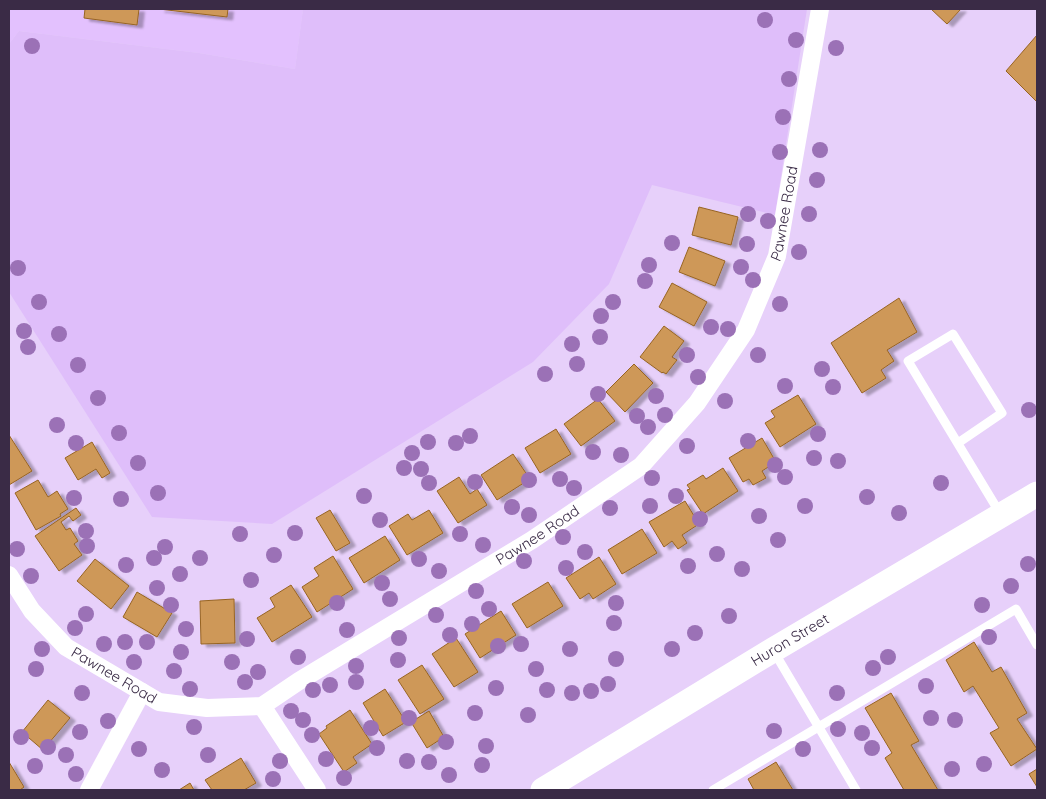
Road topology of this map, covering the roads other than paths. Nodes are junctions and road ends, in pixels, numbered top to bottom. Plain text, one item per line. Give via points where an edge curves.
1 (820, 9) edge
2 (958, 443) junction
3 (1037, 494) edge
4 (1001, 515) junction
5 (9, 575) edge
6 (1037, 645) edge
7 (773, 650) junction
8 (142, 692) junction
9 (262, 706) junction
10 (819, 727) junction
11 (89, 790) edge
12 (317, 790) edge
13 (543, 790) edge
14 (713, 790) edge
15 (856, 790) edge

1 - 9 street, Pawnee Road via 777,256 746,330 697,403 641,466 532,540 299,680
2 - 2 lane via 908,361 953,334 1002,413
2 - 4 lane
3 - 4 main road, Huron Street
4 - 7 main road, Huron Street
5 - 8 street, Pawnee Road via 32,612 66,647
6 - 10 lane via 1016,610
7 - 10 lane
7 - 13 main road, Huron Street
8 - 9 street, Pawnee Road via 159,702 207,708
8 - 11 street
9 - 12 street
10 - 14 lane
10 - 15 lane

